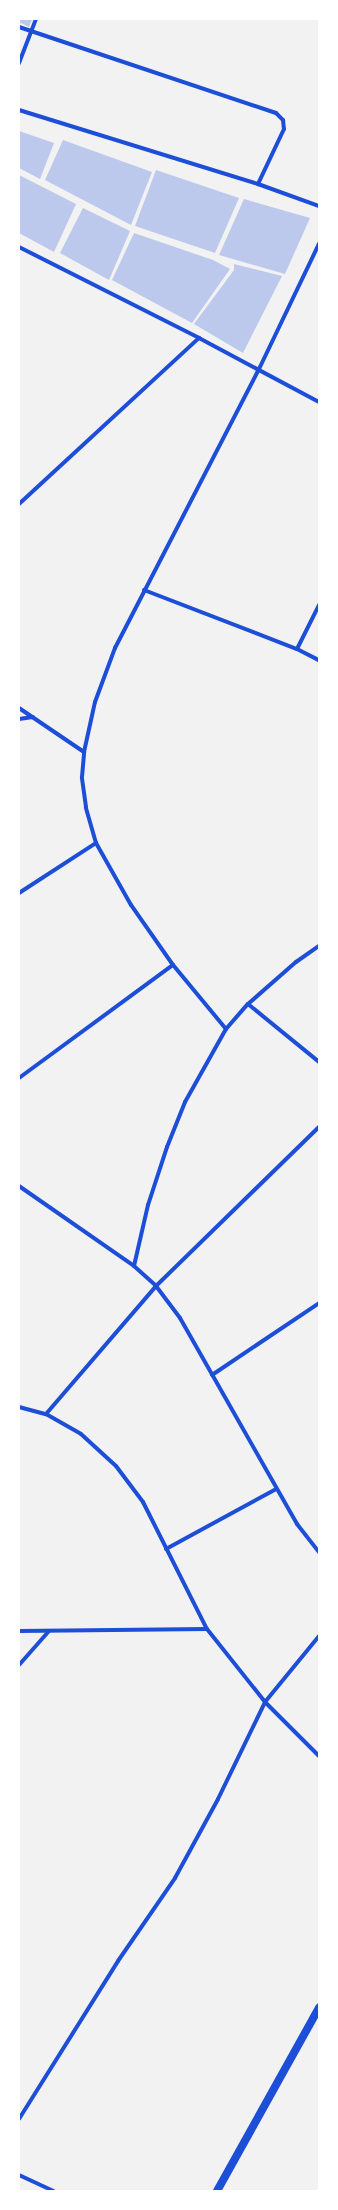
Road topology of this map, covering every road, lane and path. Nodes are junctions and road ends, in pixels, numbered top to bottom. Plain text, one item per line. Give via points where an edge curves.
1 (36, 19) edge
2 (19, 27) edge
3 (31, 32) junction
4 (19, 63) edge
5 (19, 110) edge
6 (258, 184) junction
7 (319, 206) edge
8 (319, 244) edge
9 (19, 247) edge
10 (198, 338) junction
11 (259, 369) junction
12 (319, 402) edge
13 (19, 504) edge
14 (144, 590) junction
15 (319, 605) edge
16 (297, 649) junction
17 (319, 660) edge
18 (19, 708) edge
19 (33, 717) junction
20 (19, 718) edge
21 (84, 752) junction
22 (96, 843) junction
23 (19, 893) edge
24 (319, 946) edge
25 (173, 964) junction
26 (248, 1004) junction
27 (226, 1029) junction
28 (319, 1062) edge
29 (19, 1078) edge
30 (319, 1127) edge
31 (19, 1186) edge
32 (134, 1266) junction
33 (156, 1286) junction
34 (319, 1303) edge
35 (212, 1375) junction
36 (19, 1407) edge
37 (46, 1414) junction
38 (276, 1489) junction
39 (166, 1549) junction
40 (319, 1552) edge
41 (207, 1629) junction
42 (19, 1631) edge
43 (49, 1631) junction
44 (319, 1636) edge
45 (19, 1665) edge
46 (265, 1702) junction
47 (319, 1756) edge
48 (319, 2008) edge
49 (19, 2119) edge
50 (19, 2175) edge
51 (54, 2191) edge
52 (217, 2191) edge

1 - 3 street
2 - 3 street
3 - 4 street
3 - 6 street via 276,113 283,120 284,130
5 - 6 street
6 - 7 street
8 - 11 street
9 - 10 street
10 - 11 street
10 - 13 street
11 - 12 street
11 - 14 street
14 - 16 street
14 - 21 street via 115,648 95,702
15 - 16 street
16 - 17 street
18 - 19 street
19 - 20 street
19 - 21 street
21 - 22 street via 82,778 86,807
22 - 23 street
22 - 25 street via 131,905
24 - 26 street via 296,962
25 - 27 street
25 - 29 street
26 - 27 street
26 - 28 street
27 - 32 street via 185,1102 167,1146 148,1205
30 - 33 street
31 - 32 street
32 - 33 street
33 - 35 street via 180,1318
33 - 37 street
34 - 35 street
35 - 38 street
36 - 37 street
37 - 39 street via 82,1434 116,1466 143,1502
38 - 39 street
38 - 40 street via 297,1524
39 - 41 street
41 - 43 street
41 - 46 street
42 - 43 street
43 - 45 street
44 - 46 street
46 - 47 street
46 - 49 street via 218,1799 175,1878 118,1961
48 - 52 main road
50 - 51 street

